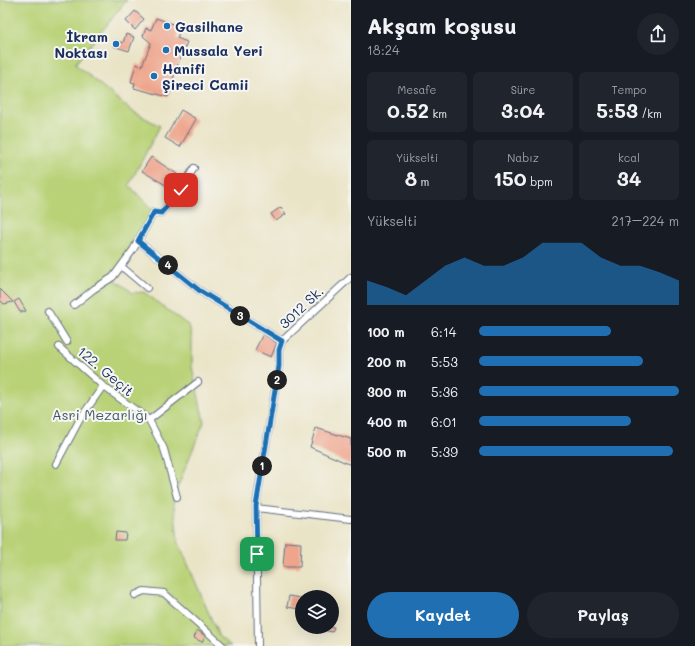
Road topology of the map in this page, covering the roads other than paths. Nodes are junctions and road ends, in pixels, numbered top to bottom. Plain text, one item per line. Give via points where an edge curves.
1 (194, 168) dead end
2 (138, 241) junction
3 (122, 267) junction
4 (351, 277) edge
5 (147, 288) dead end
6 (74, 305) dead end
7 (48, 311) dead end
8 (282, 341) junction
9 (67, 342) dead end
10 (59, 347) dead end
11 (198, 382) dead end
12 (103, 386) junction
13 (148, 420) junction
14 (56, 464) dead end
15 (177, 497) dead end
16 (256, 508) junction
17 (351, 519) edge
18 (135, 595) dead end
19 (223, 646) edge
20 (258, 646) edge

1 - 2 street via 181,190 161,213 154,212
2 - 3 street
2 - 8 street via 200,291
3 - 5 street
3 - 6 street via 113,277
4 - 8 street, 3012 Sk.
7 - 9 street, 122. Geçit
8 - 16 street, 3012 Sk.
10 - 12 street, 122. Geçit
11 - 13 street
12 - 13 street, 122. Geçit
12 - 14 street via 80,419
13 - 15 street, 122. Geçit via 164,449
16 - 17 street
16 - 20 street, 3012 Sk.
18 - 19 street via 144,590 164,593

